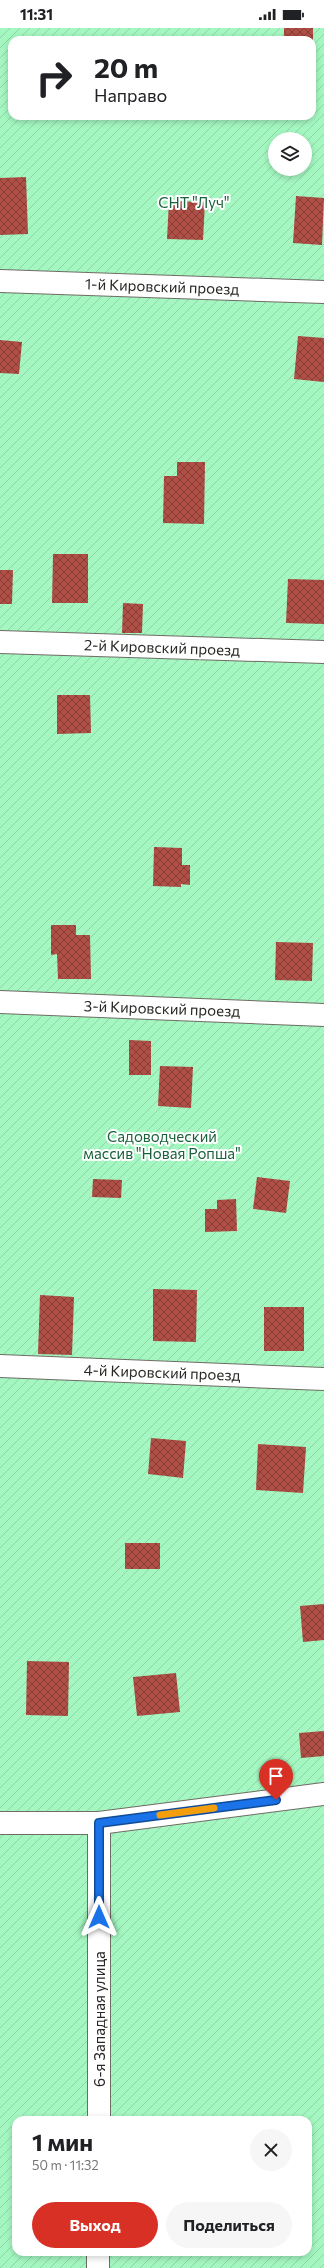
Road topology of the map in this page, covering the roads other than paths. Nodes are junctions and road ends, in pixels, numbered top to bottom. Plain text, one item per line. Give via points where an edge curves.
1 (0, 281) edge
2 (324, 292) edge
3 (0, 642) edge
4 (324, 652) edge
5 (0, 1002) edge
6 (324, 1015) edge
7 (0, 1366) edge
8 (324, 1379) edge
9 (324, 1794) edge
10 (99, 1823) junction
11 (0, 1824) edge
12 (99, 2116) edge
13 (98, 2256) edge
14 (98, 2268) edge

1 - 2 street, 1-й Кировский проезд
3 - 4 street, 2-й Кировский проезд
5 - 6 street, 3-й Кировский проезд
7 - 8 street, 4-й Кировский проезд
9 - 10 street
10 - 11 street
10 - 12 street, 6-я Западная улица
13 - 14 street

